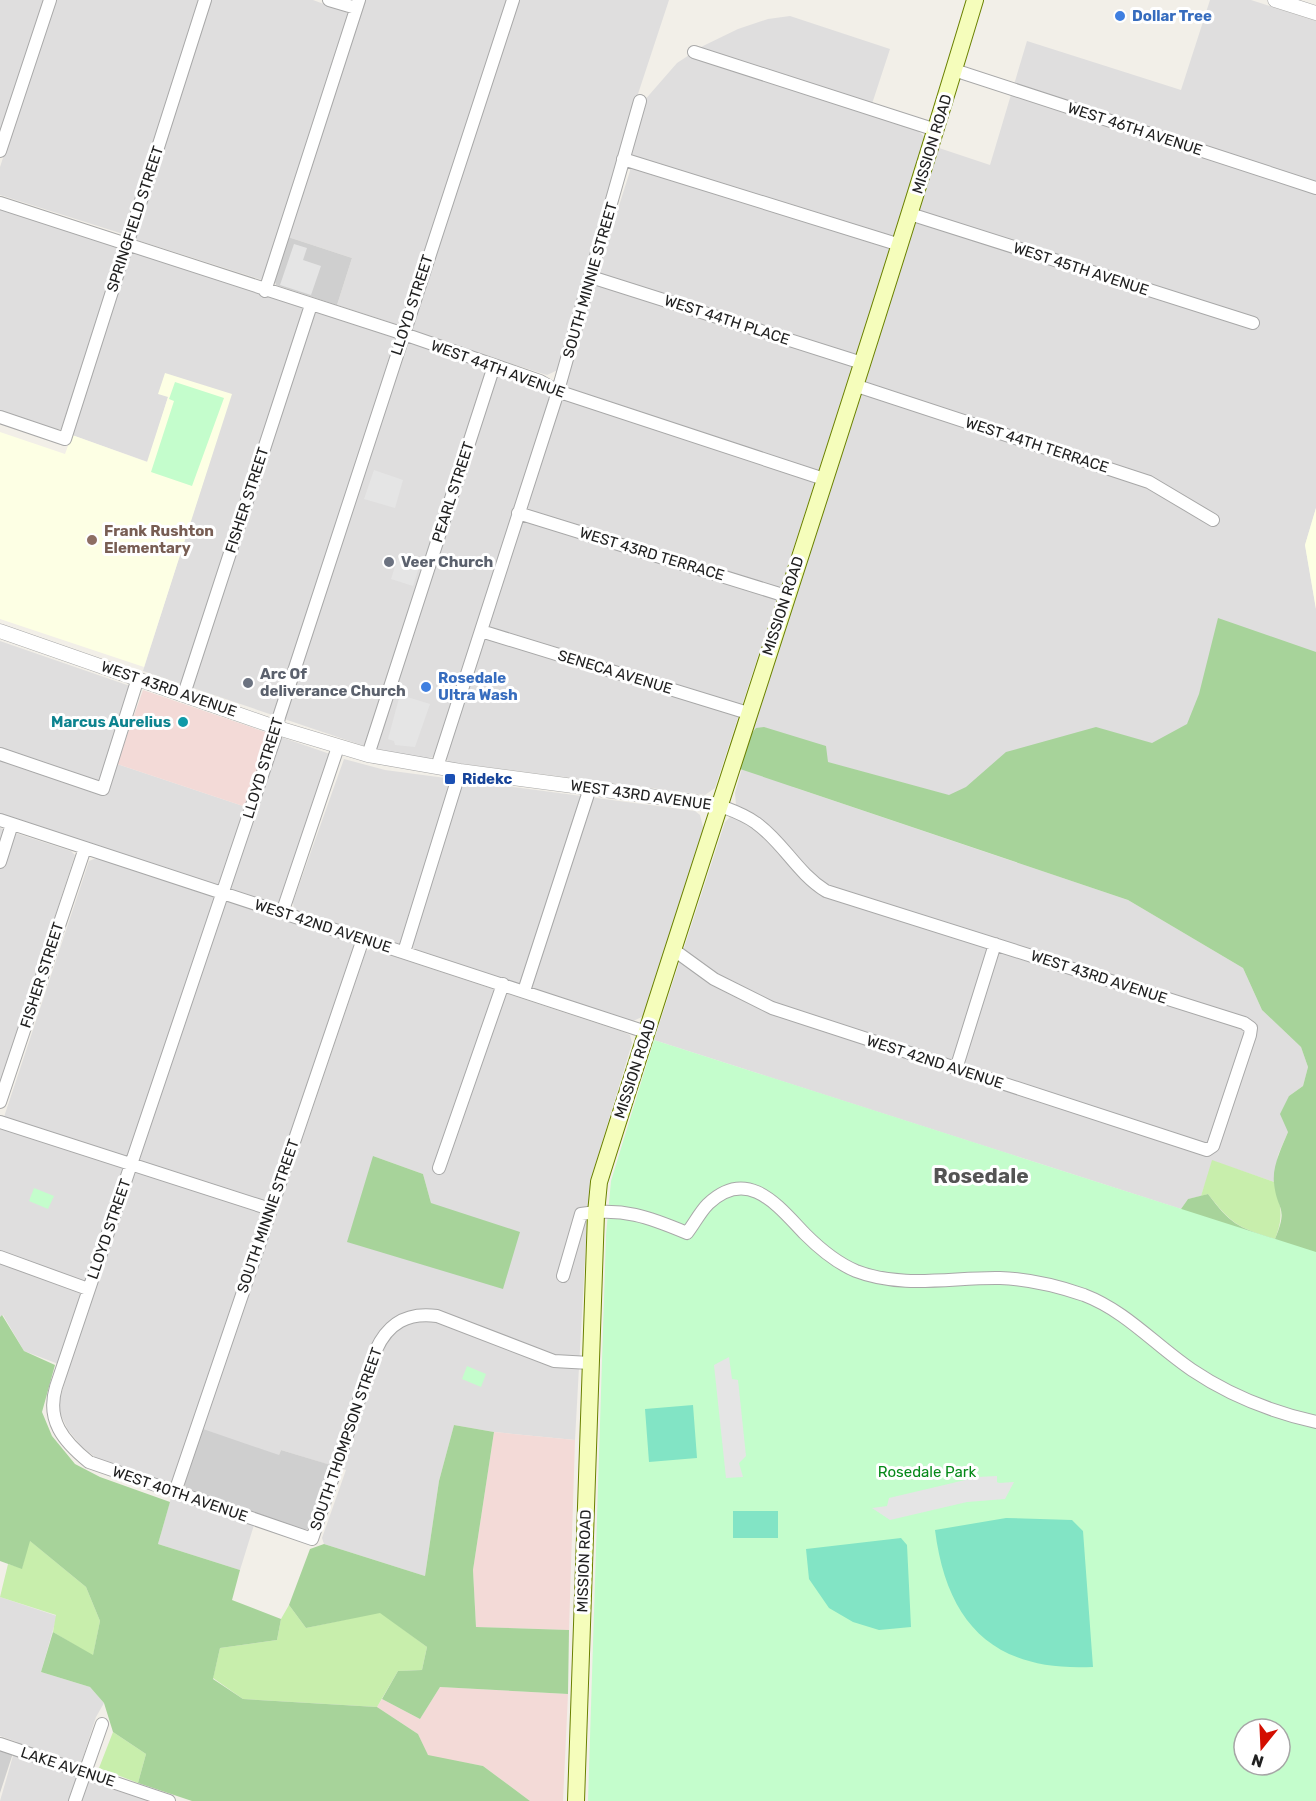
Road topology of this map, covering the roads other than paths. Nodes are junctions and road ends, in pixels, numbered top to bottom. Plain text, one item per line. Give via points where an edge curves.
1 (50, 0) edge
2 (205, 0) edge
3 (329, 0) edge
4 (513, 0) edge
5 (975, 0) edge
6 (1275, 0) edge
7 (357, 4) edge
8 (1316, 13) edge
9 (694, 52) dead end
10 (954, 70) junction
11 (640, 101) dead end
12 (936, 130) junction
13 (0, 151) edge
14 (623, 159) junction
15 (1316, 188) edge
16 (0, 203) edge
17 (910, 214) junction
18 (128, 243) junction
19 (900, 245) junction
20 (591, 277) junction
21 (265, 291) junction
22 (311, 305) junction
23 (1253, 323) dead end
24 (402, 333) junction
25 (862, 363) junction
26 (494, 366) junction
27 (854, 385) junction
28 (556, 391) junction
29 (0, 417) edge
30 (824, 479) junction
31 (518, 513) junction
32 (1213, 520) dead end
33 (786, 596) junction
34 (0, 631) edge
35 (481, 631) junction
36 (138, 678) junction
37 (184, 694) junction
38 (748, 713) junction
39 (278, 728) junction
40 (338, 747) junction
41 (0, 754) edge
42 (368, 755) junction
43 (437, 767) junction
44 (460, 771) junction
45 (590, 788) junction
46 (718, 806) junction
47 (0, 820) edge
48 (12, 824) junction
49 (84, 848) junction
50 (0, 862) edge
51 (223, 894) junction
52 (282, 913) junction
53 (363, 939) junction
54 (995, 944) junction
55 (674, 950) junction
56 (404, 952) junction
57 (503, 984) junction
58 (524, 991) junction
59 (646, 1032) junction
60 (956, 1069) junction
61 (0, 1102) edge
62 (0, 1122) edge
63 (1207, 1150) joint
64 (131, 1164) junction
65 (439, 1168) dead end
66 (270, 1209) junction
67 (596, 1213) junction
68 (0, 1257) edge
69 (562, 1276) dead end
70 (88, 1289) junction
71 (590, 1363) junction
72 (1316, 1422) edge
73 (60, 1431) joint
74 (175, 1492) junction
75 (312, 1539) joint
76 (102, 1724) dead end
77 (0, 1744) edge
78 (85, 1772) junction
79 (75, 1801) edge
80 (169, 1801) edge
81 (576, 1801) edge

1 - 13 street
2 - 18 street, SPRINGFIELD STREET
3 - 7 street
4 - 24 street, LLOYD STREET
5 - 10 main road, MISSION ROAD
6 - 8 street
7 - 21 street
9 - 12 street
10 - 12 main road, MISSION ROAD
10 - 15 street, WEST 46TH AVENUE
11 - 14 street, SOUTH MINNIE STREET
12 - 17 main road, MISSION ROAD
14 - 19 street
14 - 20 street, SOUTH MINNIE STREET
16 - 18 street, WEST 44TH AVENUE
17 - 19 main road, MISSION ROAD
17 - 23 street, WEST 45TH AVENUE
18 - 21 street, WEST 44TH AVENUE
18 - 29 street, SPRINGFIELD STREET via 65,439
19 - 25 main road, MISSION ROAD
20 - 25 street, WEST 44TH PLACE
20 - 28 street, SOUTH MINNIE STREET
21 - 22 street, WEST 44TH AVENUE
22 - 24 street, WEST 44TH AVENUE
22 - 37 street, FISHER STREET
24 - 26 street, WEST 44TH AVENUE
24 - 39 street, LLOYD STREET
25 - 27 main road, MISSION ROAD
26 - 28 street, WEST 44TH AVENUE via 540,381
26 - 42 street, PEARL STREET
27 - 30 main road, MISSION ROAD
27 - 32 street, WEST 44TH TERRACE via 1149,482
28 - 30 street, WEST 44TH AVENUE
28 - 31 street, SOUTH MINNIE STREET
30 - 33 main road, MISSION ROAD
31 - 33 street, WEST 43RD TERRACE
31 - 35 street, SOUTH MINNIE STREET
33 - 38 main road, MISSION ROAD
34 - 36 street, WEST 43RD AVENUE
35 - 38 street, SENECA AVENUE
35 - 43 street, SOUTH MINNIE STREET
36 - 37 street, WEST 43RD AVENUE
36 - 41 street via 103,789
37 - 39 street, WEST 43RD AVENUE
38 - 46 main road, MISSION ROAD
39 - 40 street, WEST 43RD AVENUE
39 - 51 street, LLOYD STREET
40 - 42 street, WEST 43RD AVENUE
40 - 52 street
42 - 43 street, WEST 43RD AVENUE
43 - 44 street, WEST 43RD AVENUE
44 - 45 street, WEST 43RD AVENUE
44 - 56 street
45 - 46 street, WEST 43RD AVENUE
45 - 58 street
46 - 54 street, WEST 43RD AVENUE via 758,823 808,880 826,891
46 - 55 main road, MISSION ROAD
47 - 48 street, WEST 42ND AVENUE
48 - 49 street, WEST 42ND AVENUE
48 - 50 street
49 - 51 street, WEST 42ND AVENUE
49 - 61 street, FISHER STREET
51 - 52 street, WEST 42ND AVENUE
51 - 64 street, LLOYD STREET
52 - 53 street, WEST 42ND AVENUE
53 - 56 street, WEST 42ND AVENUE
53 - 66 street, SOUTH MINNIE STREET
54 - 60 street
54 - 63 street, WEST 43RD AVENUE via 1251,1028 1213,1146
55 - 59 main road, MISSION ROAD
55 - 60 street, WEST 42ND AVENUE via 714,979 772,1008
56 - 57 street, WEST 42ND AVENUE
57 - 58 street, WEST 42ND AVENUE
57 - 65 street
58 - 59 street, WEST 42ND AVENUE
59 - 67 main road, MISSION ROAD via 599,1182
60 - 63 street, WEST 42ND AVENUE
62 - 64 street
64 - 66 street
64 - 70 street, LLOYD STREET
66 - 74 street, SOUTH MINNIE STREET
67 - 69 street via 580,1216
67 - 71 main road, MISSION ROAD
67 - 72 street via 623,1211 687,1233 708,1205 725,1191 744,1189 760,1193 778,1204 830,1256 856,1271 886,1279 927,1281 1000,1278 1054,1286 1085,1296 1112,1308 1191,1369 1221,1387 1248,1401
68 - 70 street
70 - 73 street, LLOYD STREET via 52,1399 53,1418
71 - 75 street, SOUTH THOMPSON STREET via 554,1360 437,1316 421,1314 394,1324 380,1339
71 - 81 main road, MISSION ROAD
73 - 74 street, WEST 40TH AVENUE via 89,1462
74 - 75 street, WEST 40TH AVENUE
76 - 78 street
77 - 78 street, LAKE AVENUE
78 - 79 street
78 - 80 street, LAKE AVENUE

